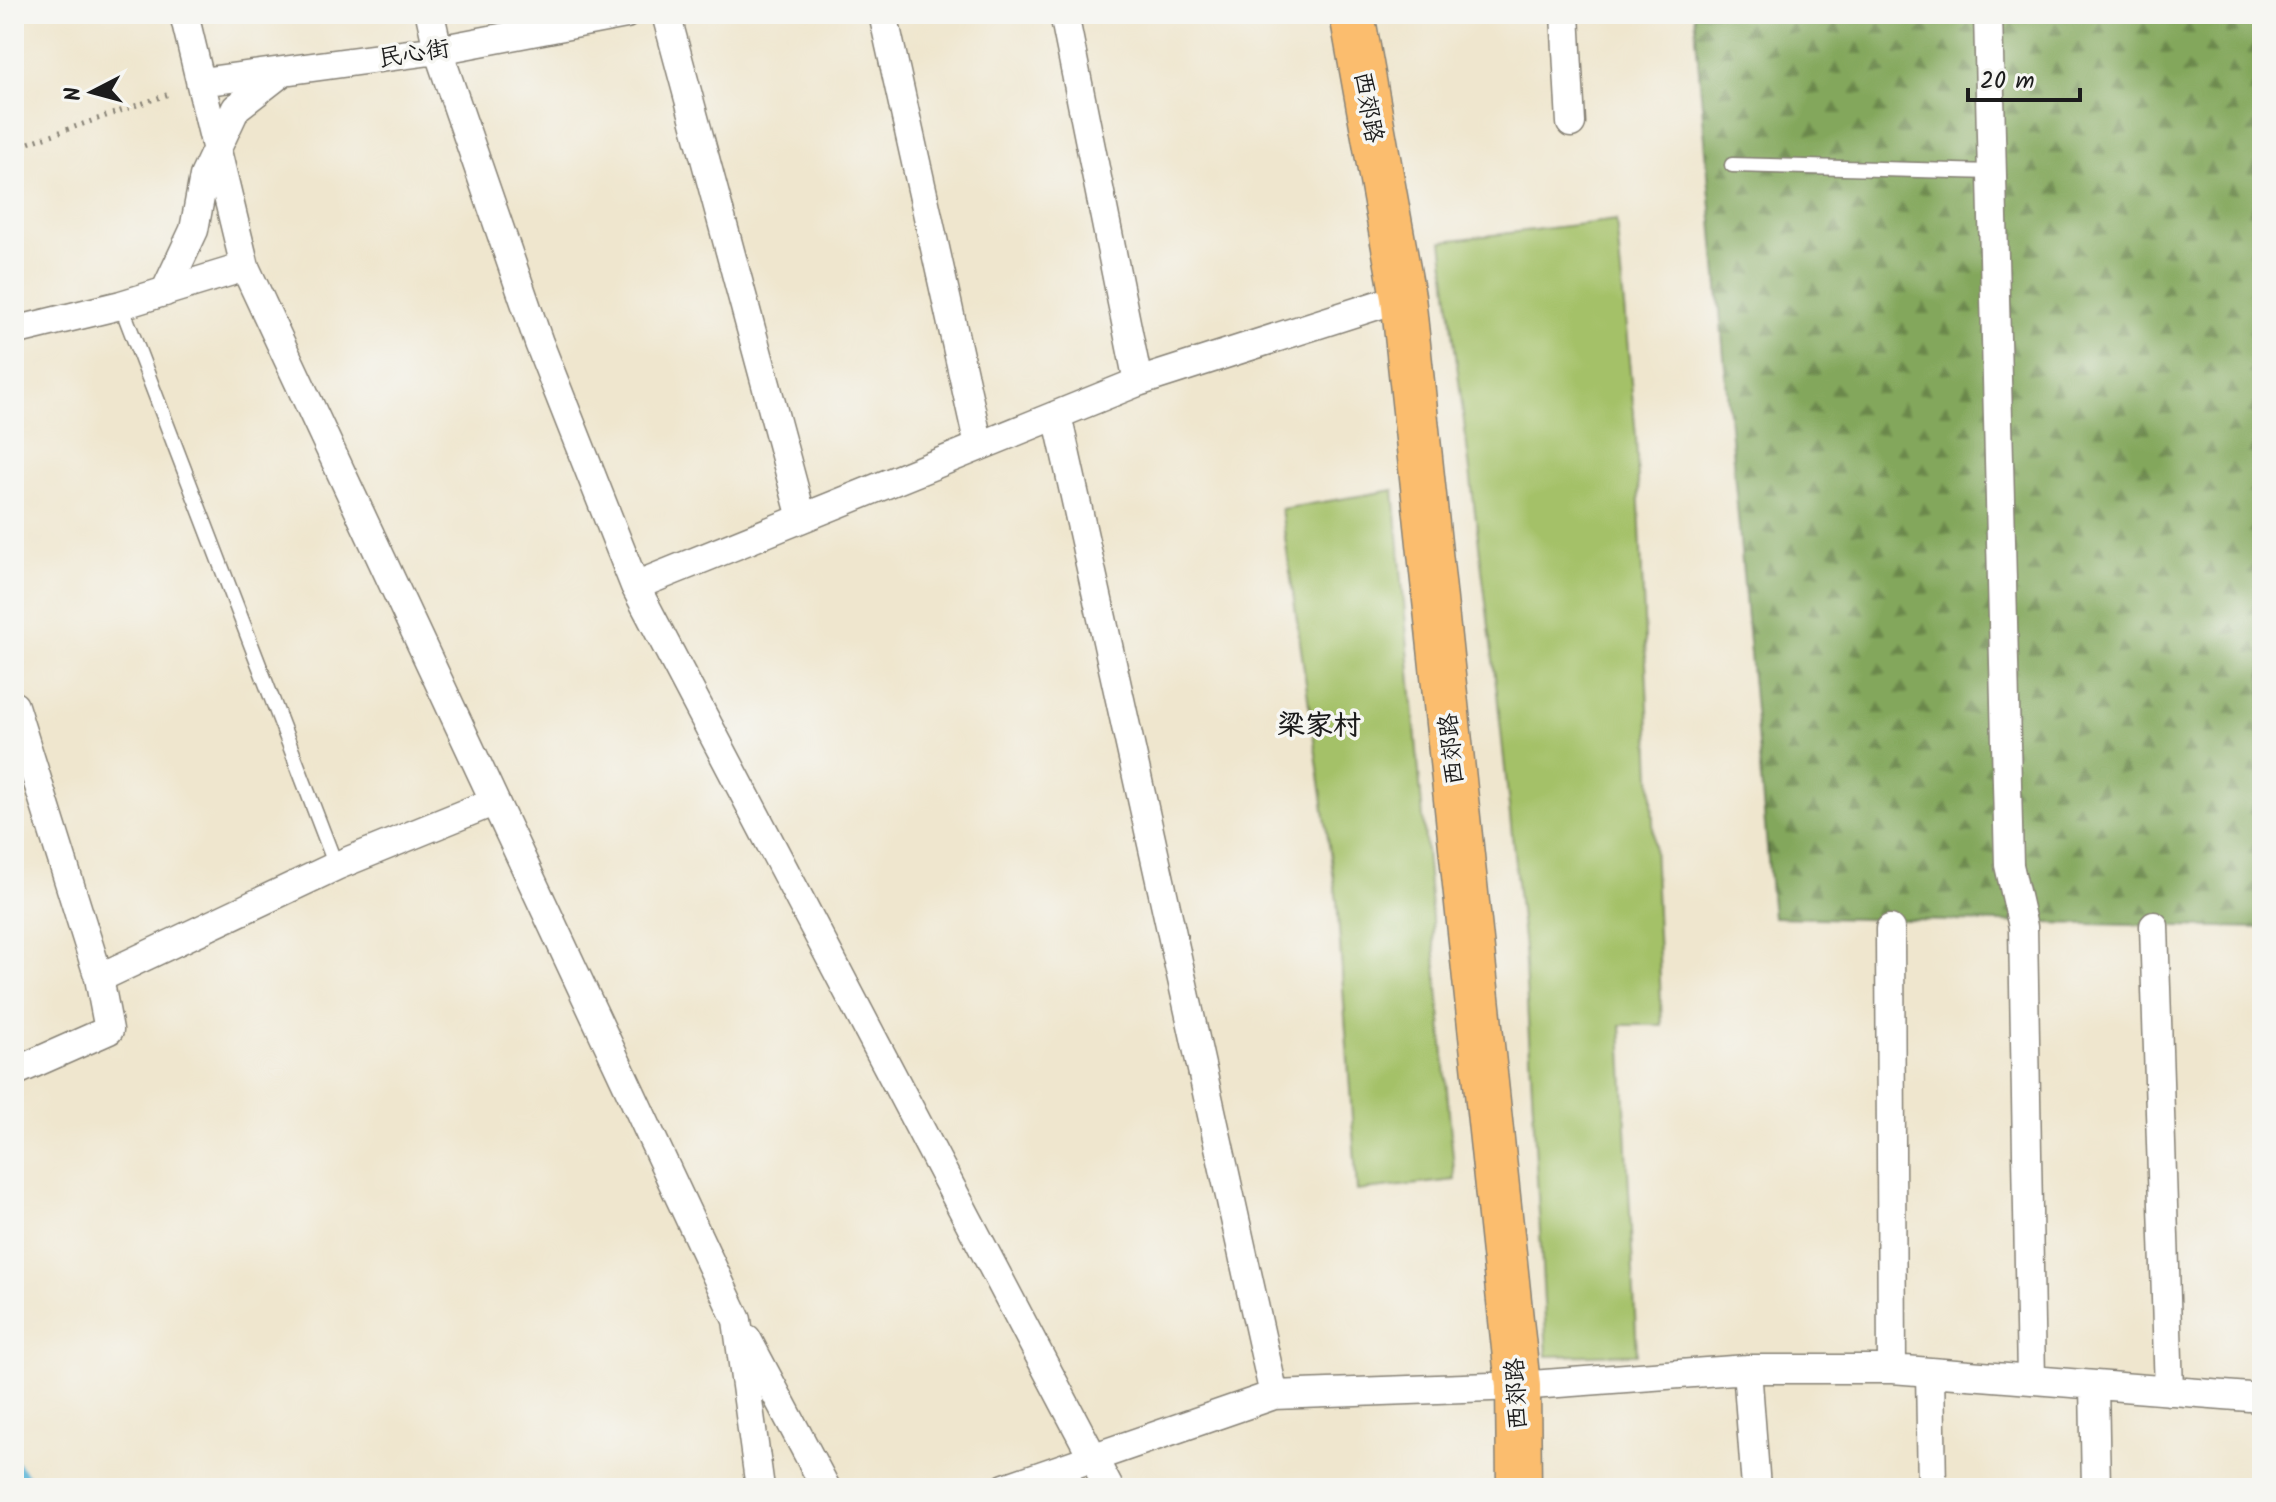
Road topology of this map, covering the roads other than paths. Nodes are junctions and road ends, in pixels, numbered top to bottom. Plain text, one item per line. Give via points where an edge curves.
1 (184, 14) edge
2 (430, 14) edge
3 (626, 14) edge
4 (666, 14) edge
5 (883, 14) edge
6 (1064, 14) edge
7 (1352, 14) edge
8 (1565, 14) edge
9 (1988, 14) edge
10 (438, 50) junction
11 (283, 71) junction
12 (201, 82) junction
13 (1571, 123) dead end
14 (217, 149) junction
15 (1732, 165) dead end
16 (1992, 172) junction
17 (245, 267) junction
18 (165, 292) junction
19 (1403, 297) junction
20 (121, 305) junction
21 (14, 331) edge
22 (1138, 382) junction
23 (1057, 415) junction
24 (979, 446) junction
25 (802, 518) junction
26 (635, 586) junction
27 (14, 706) edge
28 (493, 802) junction
29 (336, 866) junction
30 (2154, 926) dead end
31 (1890, 929) dead end
32 (99, 978) junction
33 (14, 1072) edge
34 (737, 1320) junction
35 (1747, 1369) junction
36 (1892, 1369) junction
37 (1930, 1372) junction
38 (2031, 1380) junction
39 (2094, 1385) junction
40 (1518, 1386) junction
41 (2169, 1391) junction
42 (1274, 1395) junction
43 (2262, 1398) edge
44 (1094, 1457) junction
45 (760, 1488) edge
46 (826, 1488) edge
47 (1005, 1488) edge
48 (1109, 1488) edge
49 (1519, 1488) edge
50 (1756, 1488) edge
51 (1932, 1488) edge
52 (2096, 1488) edge

1 - 12 street
2 - 10 street
3 - 10 street, 民心街
4 - 25 street
5 - 24 street
6 - 22 street
7 - 19 main road, 西郊路
8 - 13 street
9 - 16 street
10 - 11 street, 民心街
10 - 26 street via 539,343
11 - 12 street, 民心街
11 - 14 street via 236,108
12 - 14 street
14 - 17 street
14 - 18 street via 204,176 194,230
15 - 16 lane
16 - 38 street via 2009,865 2023,927
17 - 18 street
17 - 28 street
18 - 20 street
19 - 22 street
19 - 40 main road, 西郊路
20 - 21 street
20 - 29 lane
22 - 23 street
23 - 24 street
23 - 42 street
24 - 25 street
25 - 26 street
26 - 44 street
27 - 32 street
28 - 29 street
28 - 34 street
29 - 32 street
30 - 41 street
31 - 36 street
32 - 33 street via 109,1030
34 - 45 street
34 - 46 street
35 - 36 street
35 - 40 street
35 - 50 street
36 - 37 street
37 - 38 street
37 - 51 street
38 - 39 street
39 - 41 street
39 - 52 street
40 - 42 street
40 - 49 main road, 西郊路
41 - 43 street
42 - 44 street
44 - 47 street
44 - 48 street

